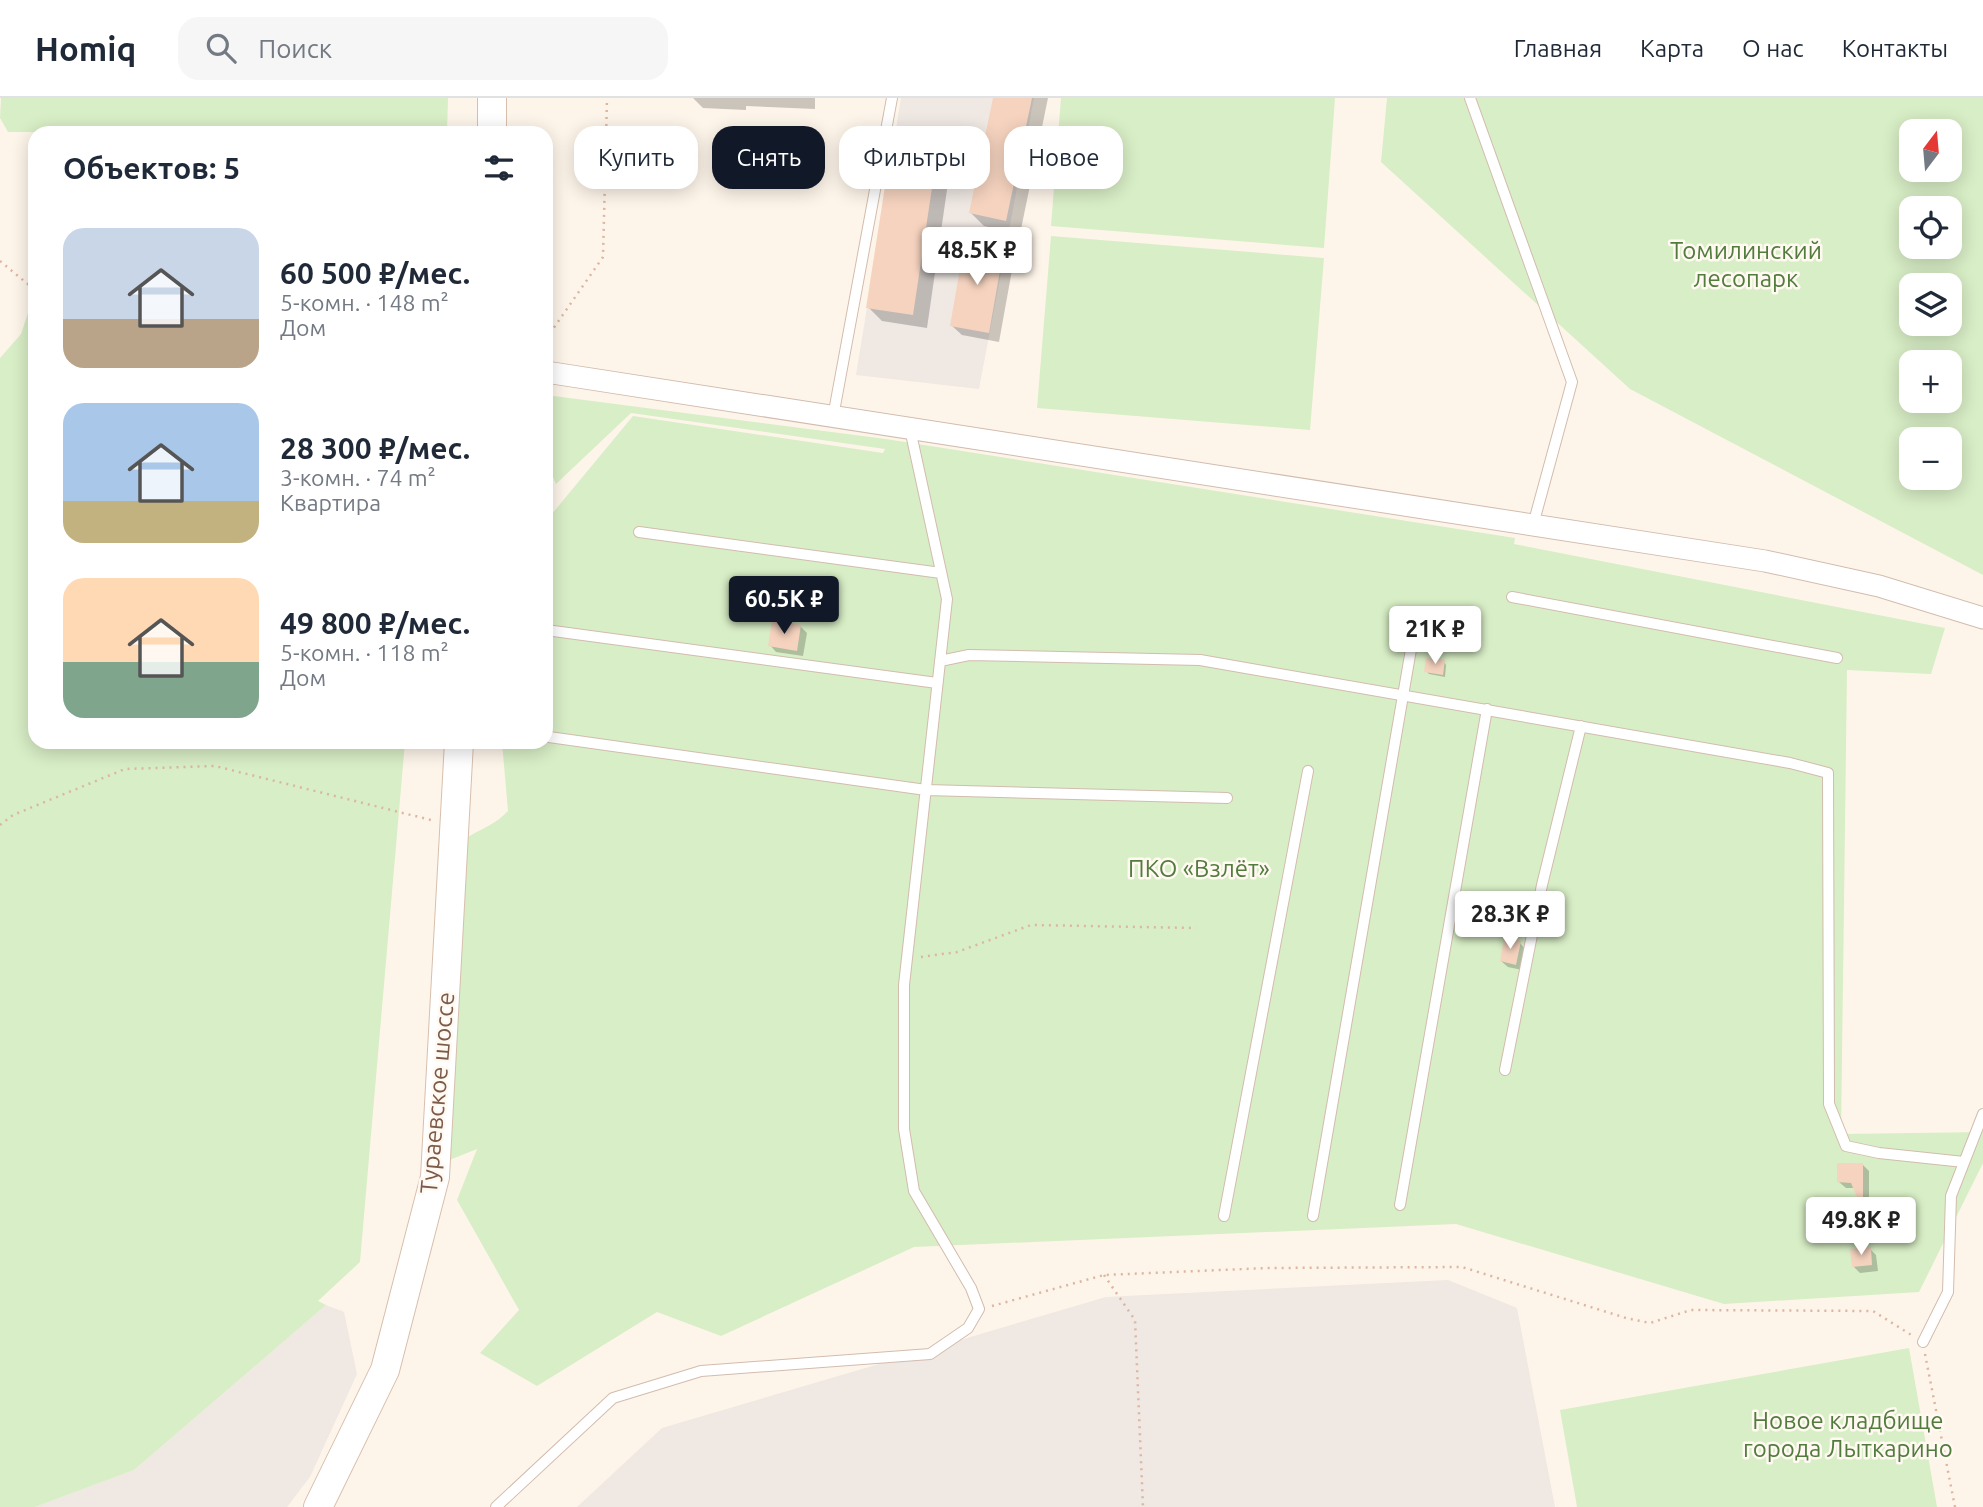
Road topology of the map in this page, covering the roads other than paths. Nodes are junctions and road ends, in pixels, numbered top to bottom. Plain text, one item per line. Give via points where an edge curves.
1 (492, 98) edge
2 (892, 98) edge
3 (1470, 98) edge
4 (492, 126) edge
5 (553, 373) edge
6 (833, 416) junction
7 (910, 429) junction
8 (1533, 525) junction
9 (639, 532) dead end
10 (941, 573) junction
11 (1512, 597) dead end
12 (1983, 618) edge
13 (553, 631) edge
14 (1414, 632) dead end
15 (1837, 658) dead end
16 (940, 660) junction
17 (937, 683) junction
18 (1405, 694) junction
19 (1487, 709) junction
20 (1581, 726) junction
21 (553, 738) edge
22 (459, 749) edge
23 (1308, 771) dead end
24 (926, 790) junction
25 (1227, 798) dead end
26 (1505, 1070) dead end
27 (1983, 1114) edge
28 (1964, 1162) junction
29 (1400, 1205) dead end
30 (1224, 1216) dead end
31 (1313, 1216) dead end
32 (1923, 1342) road end
33 (318, 1507) edge
34 (496, 1507) edge

1 - 4 main road
2 - 6 lane
3 - 8 lane via 1572,382
5 - 6 street
6 - 7 street
7 - 8 street
7 - 10 lane
8 - 12 street via 1765,561 1879,586
9 - 10 lane
10 - 16 lane via 947,599
11 - 15 lane
13 - 17 lane
14 - 18 lane
16 - 17 lane
16 - 18 lane via 969,655 1200,660
17 - 24 lane
18 - 19 lane
18 - 31 lane
19 - 20 lane
19 - 29 lane
20 - 26 lane via 1542,886
20 - 28 lane via 1828,773 1829,1104 1846,1146
21 - 24 lane
22 - 33 main road, Тураевское шоссе via 435,1177 384,1370
23 - 30 lane
24 - 25 lane
24 - 34 lane via 904,985 904,1129 914,1191 979,1309 968,1328 930,1354 701,1371 613,1398
27 - 28 lane
28 - 32 lane via 1951,1196 1948,1292

